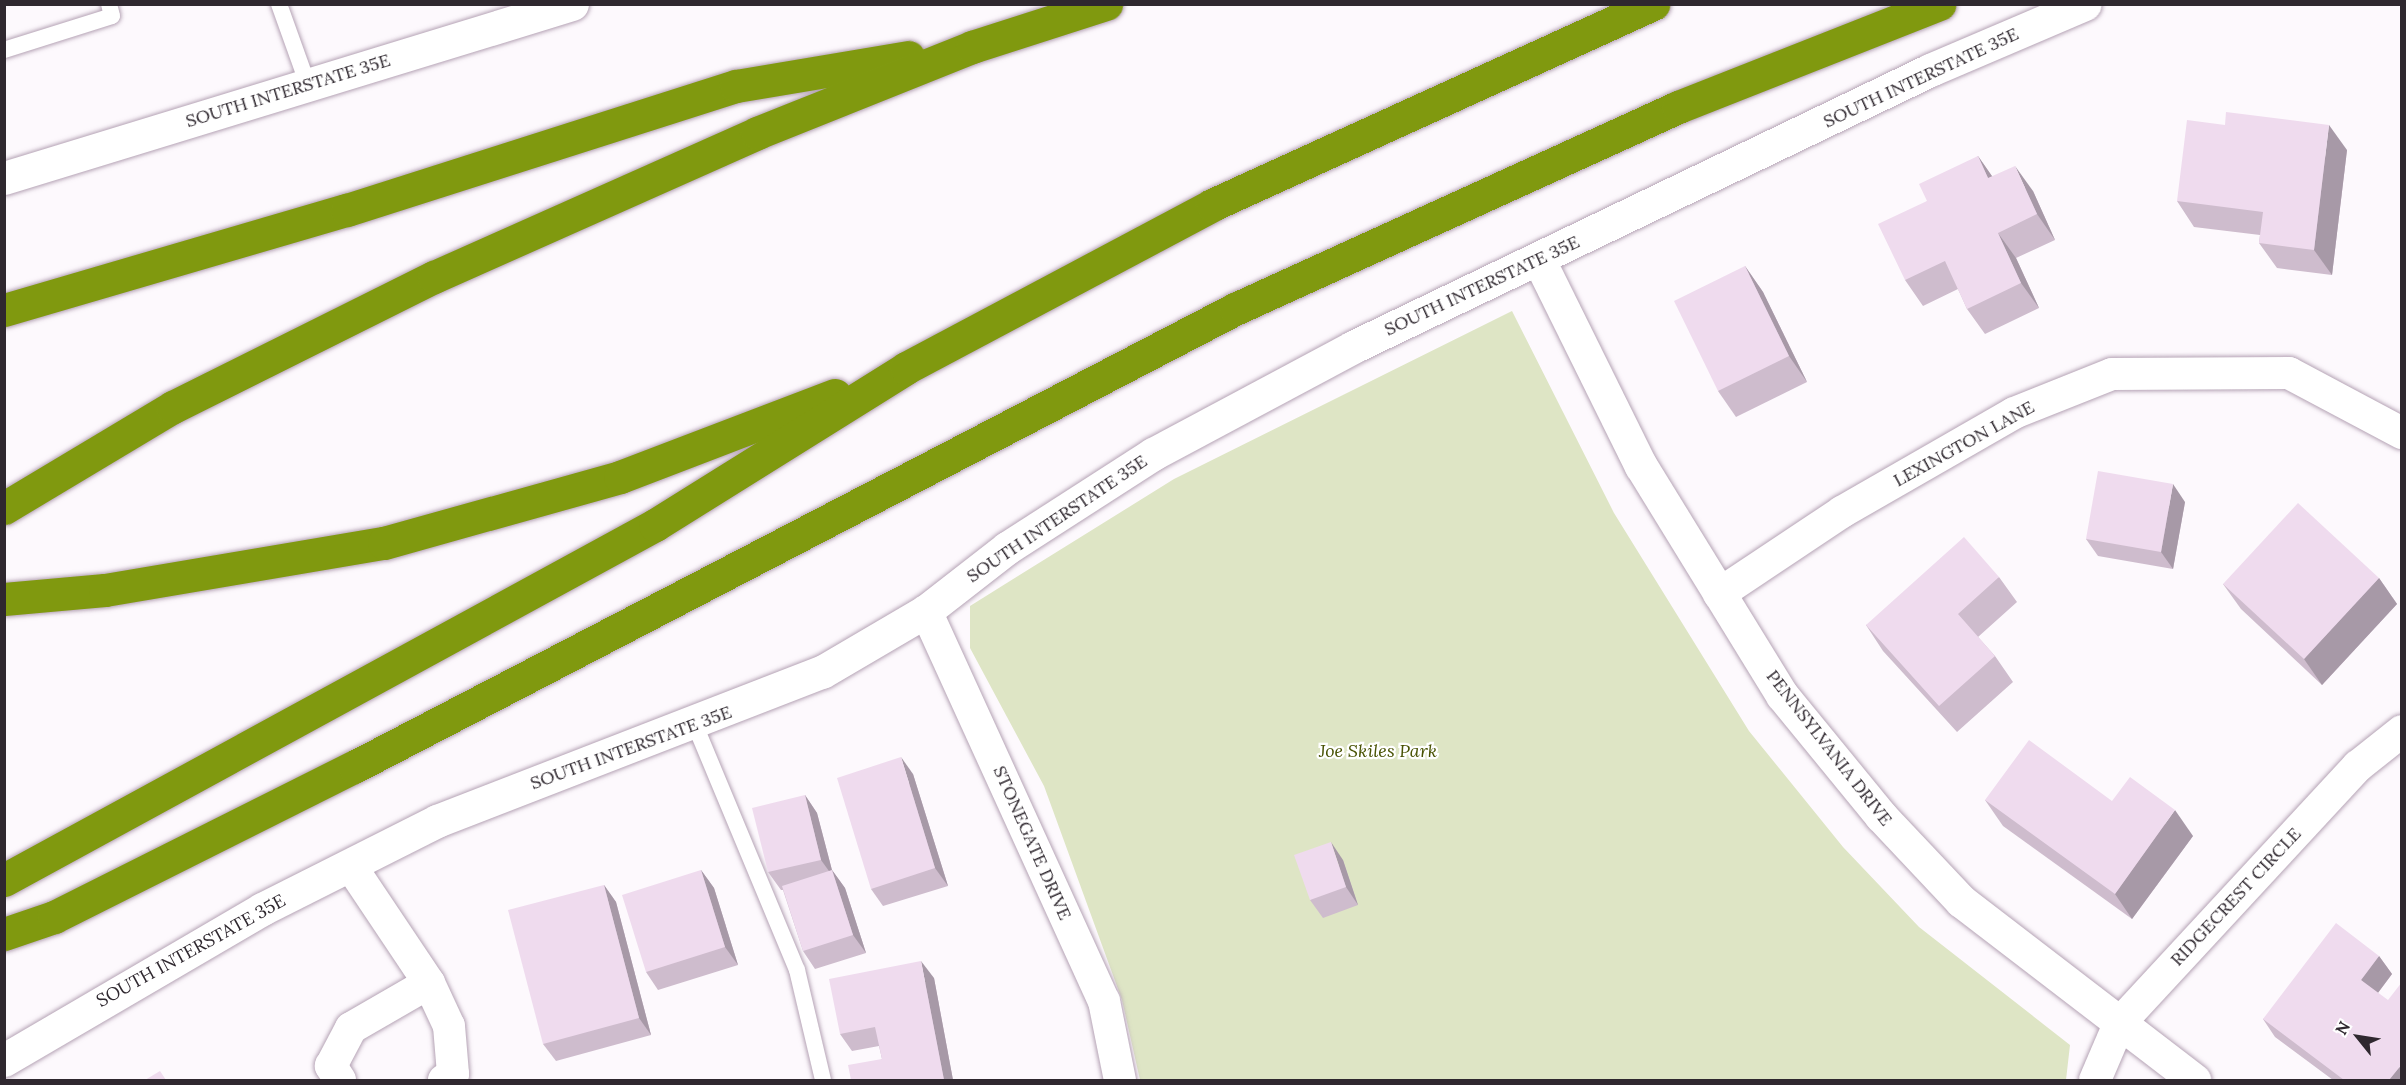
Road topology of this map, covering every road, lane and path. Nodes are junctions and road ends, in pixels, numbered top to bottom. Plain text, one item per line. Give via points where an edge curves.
1 (109, 4) edge
2 (279, 4) edge
3 (572, 4) edge
4 (1106, 4) edge
5 (1653, 4) edge
6 (1939, 4) edge
7 (2085, 4) edge
8 (972, 47) junction
9 (4, 50) edge
10 (308, 85) junction
11 (4, 178) edge
12 (1539, 260) junction
13 (4, 310) edge
14 (906, 368) junction
15 (2402, 433) edge
16 (4, 508) edge
17 (1719, 594) junction
18 (4, 599) edge
19 (926, 610) junction
20 (695, 725) junction
21 (2402, 731) edge
22 (352, 868) junction
23 (4, 880) edge
24 (4, 934) edge
25 (429, 983) junction
26 (2119, 1024) junction
27 (4, 1060) edge
28 (340, 1080) edge
29 (444, 1080) edge
30 (823, 1080) edge
31 (1120, 1080) edge
32 (2095, 1080) edge
33 (2194, 1080) edge

1 - 9 lane via 112,16
2 - 10 lane
3 - 10 main road, SOUTH INTERSTATE 35E
4 - 8 highway
5 - 14 highway via 1212,205
6 - 24 highway via 1678,107 1235,309 365,762 54,917
7 - 12 main road, SOUTH INTERSTATE 35E via 1930,70
8 - 13 highway via 736,86 347,210
8 - 16 highway via 757,133 434,278 173,407
10 - 11 main road, SOUTH INTERSTATE 35E
12 - 17 main road, PENNSYLVANIA DRIVE via 1641,466
12 - 19 main road, SOUTH INTERSTATE 35E via 1353,347 1153,454 1007,548
14 - 18 highway via 620,477 384,543 105,590
14 - 23 highway via 656,525
15 - 17 street, LEXINGTON LANE via 2289,373 2112,374 2014,413 1842,512
17 - 26 main road, PENNSYLVANIA DRIVE via 1782,695 1889,825 1961,901
19 - 20 main road, SOUTH INTERSTATE 35E via 793,687
19 - 31 street, STONEGATE DRIVE via 1104,1001
20 - 22 main road, SOUTH INTERSTATE 35E via 437,821
20 - 30 lane via 797,970
21 - 26 street, RIDGECREST CIRCLE via 2358,766
22 - 25 street
22 - 27 main road, SOUTH INTERSTATE 35E via 262,909
25 - 28 street via 351,1028 331,1066
25 - 29 street via 449,1026 453,1074
26 - 32 street, RIDGECREST CIRCLE
26 - 33 main road, PENNSYLVANIA DRIVE

